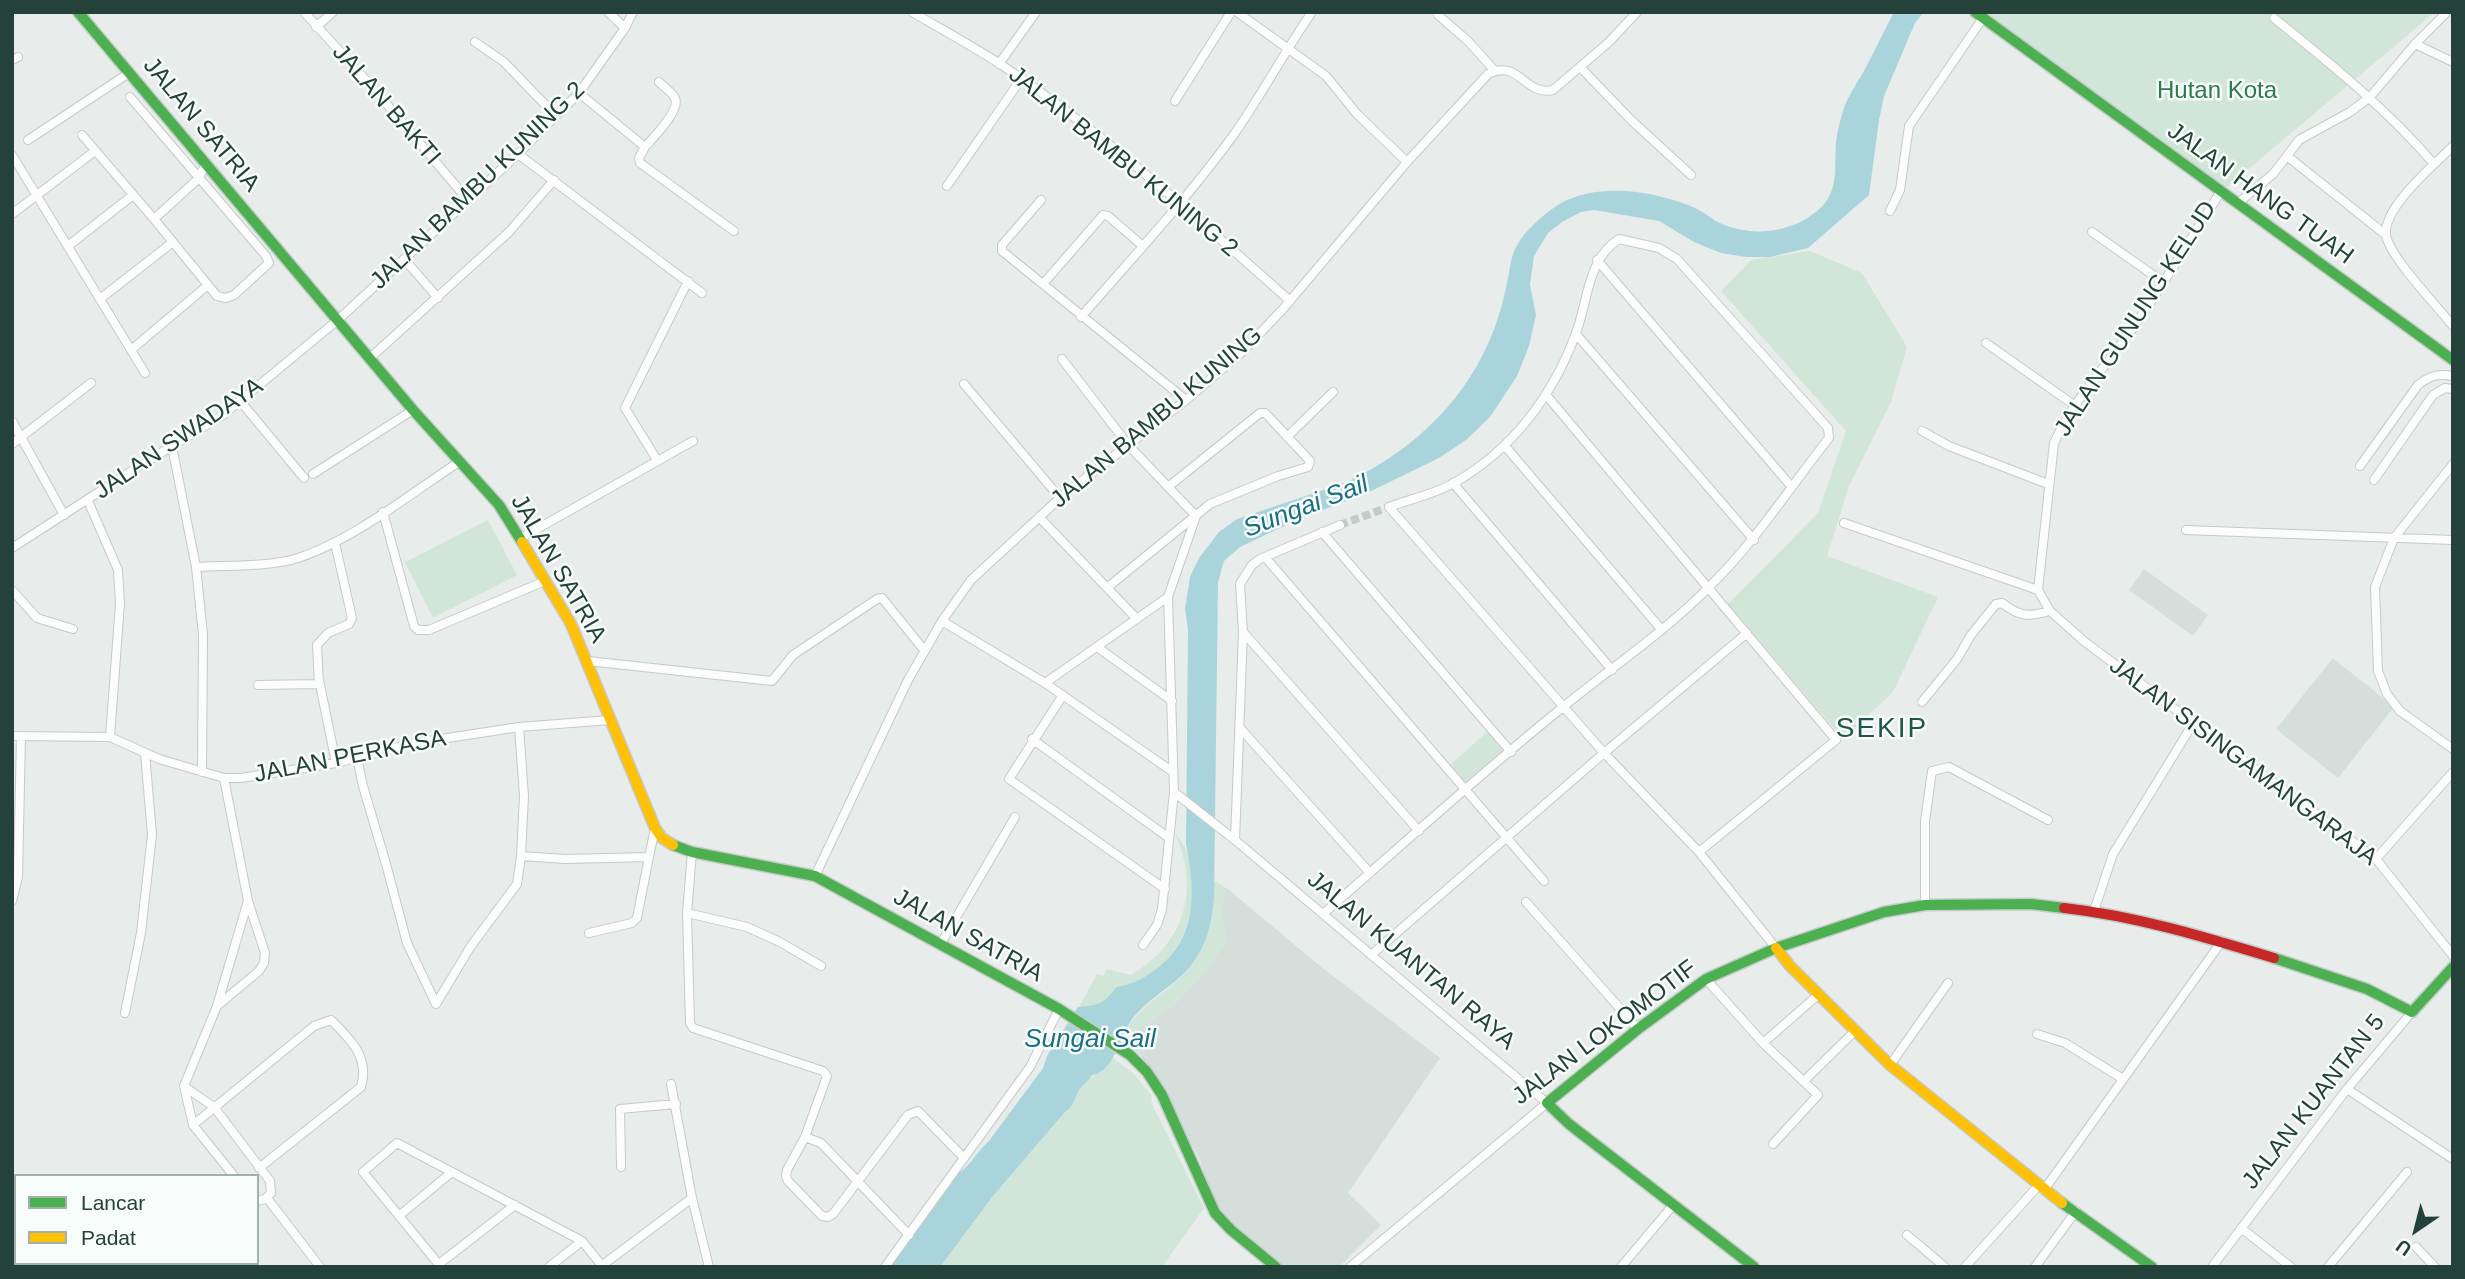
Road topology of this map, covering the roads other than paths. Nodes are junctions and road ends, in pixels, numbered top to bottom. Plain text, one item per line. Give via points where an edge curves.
1 (78, 12) edge
2 (304, 12) edge
3 (333, 12) edge
4 (608, 12) edge
5 (633, 12) edge
6 (912, 12) edge
7 (1035, 12) edge
8 (1231, 12) edge
9 (1237, 12) edge
10 (1312, 12) edge
11 (1637, 12) edge
12 (2447, 12) edge
13 (1438, 15) dead end
14 (1979, 15) edge
15 (2274, 18) dead end
16 (316, 26) junction
17 (625, 28) junction
18 (475, 42) dead end
19 (2415, 44) junction
20 (1286, 49) junction
21 (2453, 62) edge
22 (999, 64) junction
23 (1580, 67) junction
24 (1496, 71) junction
25 (130, 73) junction
26 (1021, 79) junction
27 (659, 82) dead end
28 (579, 93) junction
29 (130, 97) dead end
30 (2370, 97) junction
31 (1175, 101) dead end
32 (556, 116) junction
33 (82, 135) dead end
34 (28, 140) dead end
35 (2453, 146) edge
36 (645, 147) junction
37 (95, 151) junction
38 (519, 154) junction
39 (12, 155) edge
40 (2287, 156) junction
41 (1408, 162) junction
42 (206, 164) junction
43 (2434, 164) junction
44 (1691, 175) dead end
45 (198, 179) junction
46 (554, 180) junction
47 (947, 186) dead end
48 (2220, 192) junction
49 (133, 195) junction
50 (37, 196) junction
51 (467, 199) junction
52 (1041, 200) dead end
53 (1181, 203) junction
54 (2237, 204) junction
55 (1890, 211) dead end
56 (12, 214) edge
57 (154, 219) junction
58 (734, 231) dead end
59 (2092, 232) dead end
60 (2386, 235) junction
61 (173, 242) junction
62 (68, 246) junction
63 (1143, 246) junction
64 (405, 260) junction
65 (1597, 260) junction
66 (688, 281) junction
67 (2163, 282) junction
68 (1043, 284) junction
69 (208, 285) junction
70 (702, 293) dead end
71 (438, 298) junction
72 (100, 299) junction
73 (1290, 301) junction
74 (1081, 317) junction
75 (339, 319) junction
76 (2453, 326) edge
77 (1576, 334) junction
78 (1986, 343) dead end
79 (131, 350) junction
80 (370, 358) junction
81 (1062, 359) dead end
82 (2453, 360) edge
83 (145, 373) dead end
84 (2453, 376) edge
85 (91, 383) dead end
86 (964, 384) dead end
87 (2453, 389) edge
88 (1333, 392) dead end
89 (1547, 396) junction
90 (1186, 400) junction
91 (241, 402) junction
92 (2074, 405) junction
93 (413, 410) junction
94 (12, 421) edge
95 (1922, 431) dead end
96 (1287, 437) junction
97 (22, 438) junction
98 (693, 441) dead end
99 (12, 444) edge
100 (172, 446) junction
101 (1129, 446) junction
102 (1505, 446) junction
103 (657, 460) junction
104 (459, 462) junction
105 (2453, 464) edge
106 (2360, 466) dead end
107 (2374, 480) dead end
108 (1453, 483) junction
109 (2049, 484) junction
110 (1791, 486) junction
111 (1168, 487) junction
112 (1060, 498) junction
113 (88, 501) junction
114 (383, 512) junction
115 (64, 515) junction
116 (1196, 516) junction
117 (1039, 517) junction
118 (1844, 523) dead end
119 (1340, 525) tunnel mouth
120 (2186, 530) dead end
121 (1322, 532) junction
122 (2394, 538) junction
123 (519, 539) junction
124 (1754, 540) junction
125 (2453, 540) edge
126 (335, 543) junction
127 (12, 548) edge
128 (1265, 557) junction
129 (197, 567) junction
130 (545, 581) junction
131 (1108, 587) junction
132 (1709, 588) junction
133 (12, 590) edge
134 (2038, 590) junction
135 (1168, 597) junction
136 (2050, 611) junction
137 (1137, 619) junction
138 (942, 621) junction
139 (74, 629) dead end
140 (1661, 629) junction
141 (1243, 632) junction
142 (1747, 634) junction
143 (1097, 647) junction
144 (924, 650) junction
145 (588, 661) junction
146 (1612, 670) junction
147 (319, 679) junction
148 (1045, 682) junction
149 (258, 685) dead end
150 (1063, 695) junction
151 (1172, 701) junction
152 (1922, 702) dead end
153 (1563, 707) junction
154 (610, 720) junction
155 (2194, 722) junction
156 (519, 727) junction
157 (1240, 728) junction
158 (17, 736) edge
159 (110, 737) junction
160 (1032, 739) junction
161 (2453, 749) edge
162 (145, 752) junction
163 (1511, 752) junction
164 (1604, 753) junction
165 (357, 757) junction
166 (336, 763) junction
167 (202, 772) junction
168 (1173, 772) junction
169 (2453, 772) edge
170 (224, 778) junction
171 (1466, 791) junction
172 (1177, 794) junction
173 (1016, 817) dead end
174 (2048, 820) dead end
175 (655, 828) junction
176 (1419, 831) junction
177 (1506, 837) junction
178 (1169, 838) junction
179 (1235, 840) junction
180 (692, 852) junction
181 (1699, 852) junction
182 (522, 856) junction
183 (649, 857) junction
184 (2376, 859) junction
185 (1370, 873) junction
186 (815, 876) junction
187 (1545, 881) dead end
188 (1165, 889) junction
189 (12, 901) edge
190 (248, 901) junction
191 (1526, 902) dead end
192 (1925, 905) junction
193 (2094, 911) junction
194 (687, 913) junction
195 (1323, 914) junction
196 (589, 933) dead end
197 (2222, 941) junction
198 (940, 944) junction
199 (1143, 946) dead end
200 (1776, 948) junction
201 (1371, 955) junction
202 (2453, 956) edge
203 (821, 966) dead end
204 (2453, 967) edge
205 (1706, 979) junction
206 (1948, 983) dead end
207 (1818, 995) junction
208 (217, 1006) junction
209 (1063, 1012) junction
210 (125, 1013) dead end
211 (2412, 1013) junction
212 (1638, 1029) junction
213 (1855, 1031) junction
214 (2036, 1034) dead end
215 (1763, 1043) junction
216 (1890, 1065) junction
217 (2123, 1079) junction
218 (1804, 1081) junction
219 (671, 1084) dead end
220 (184, 1086) junction
221 (2347, 1089) junction
222 (1547, 1103) junction
223 (676, 1104) junction
224 (214, 1107) junction
225 (193, 1125) junction
226 (805, 1137) junction
227 (1773, 1144) dead end
228 (964, 1158) junction
229 (2453, 1159) edge
230 (621, 1167) dead end
231 (259, 1168) junction
232 (452, 1172) junction
233 (2407, 1172) dead end
234 (232, 1174) edge
235 (857, 1180) junction
236 (2041, 1188) junction
237 (267, 1198) junction
238 (692, 1198) junction
239 (259, 1200) edge
240 (1674, 1204) junction
241 (515, 1205) junction
242 (2076, 1211) junction
243 (400, 1215) junction
244 (2241, 1228) junction
245 (1906, 1235) dead end
246 (909, 1236) junction
247 (582, 1241) junction
248 (2416, 1247) dead end
249 (440, 1266) edge
250 (601, 1266) edge
251 (320, 1267) edge
252 (549, 1267) edge
253 (709, 1267) edge
254 (885, 1267) edge
255 (1276, 1267) edge
256 (1350, 1267) edge
257 (1621, 1267) edge
258 (1754, 1267) edge
259 (1945, 1267) edge
260 (1965, 1267) edge
261 (2035, 1267) edge
262 (2152, 1267) edge
263 (2212, 1267) edge
264 (2291, 1267) edge
265 (2328, 1267) edge
266 (2435, 1267) edge

1 - 25 street, JALAN SATRIA
2 - 16 street, JALAN BAKTI
3 - 16 street
4 - 17 street
5 - 17 street, JALAN BAMBU KUNING 2
6 - 22 street, JALAN BAMBU KUNING 2
7 - 22 street
8 - 31 street
9 - 20 street
10 - 20 street
11 - 23 street
12 - 19 street
13 - 24 street
14 - 48 street, JALAN HANG TUAH
14 - 55 street via 1909,126 1900,190
15 - 30 street
16 - 51 street, JALAN BAKTI
17 - 28 street, JALAN BAMBU KUNING 2
18 - 32 street via 505,62
19 - 21 street
19 - 30 street
20 - 41 street via 1326,76 1357,114
20 - 53 street via 1236,132
22 - 26 street, JALAN BAMBU KUNING 2
23 - 24 street via 1545,92 1506,69
23 - 44 street
24 - 41 street, JALAN BAMBU KUNING
25 - 34 street
25 - 42 street, JALAN SATRIA
26 - 47 street
26 - 53 street, JALAN BAMBU KUNING 2
27 - 36 street via 676,105
28 - 32 street, JALAN BAMBU KUNING 2
28 - 36 street
29 - 45 street
30 - 40 street via 2299,140
30 - 43 street
32 - 38 street, JALAN BAMBU KUNING 2
33 - 37 street
35 - 43 street
36 - 58 street via 640,163
37 - 49 street
37 - 50 street
38 - 46 street
38 - 51 street, JALAN BAMBU KUNING 2
39 - 50 street
40 - 54 street
40 - 60 street
41 - 73 street, JALAN BAMBU KUNING
42 - 45 street
42 - 75 street, JALAN SATRIA
43 - 60 street via 2404,195
45 - 57 street
45 - 69 street via 269,263 226,298 217,296
46 - 66 street
46 - 71 street via 509,232
48 - 54 street, JALAN HANG TUAH
48 - 67 street, JALAN GUNUNG KELUD
49 - 57 street
49 - 62 street
50 - 56 street
50 - 62 street
51 - 64 street, JALAN BAMBU KUNING 2
52 - 68 street via 1002,245 1002,251
53 - 63 street
53 - 73 street, JALAN BAMBU KUNING 2
54 - 82 street, JALAN HANG TUAH
57 - 61 street
59 - 67 street
60 - 76 street via 2392,251
61 - 69 street
61 - 72 street
62 - 72 street
63 - 68 street via 1103,215
63 - 74 street
64 - 71 street
64 - 75 street, JALAN BAMBU KUNING 2
65 - 77 street
65 - 110 street
65 - 110 street via 1619,239 1660,248 1677,259 1828,428 1829,438
66 - 70 street
66 - 103 street via 625,408
67 - 92 street, JALAN GUNUNG KELUD
68 - 74 street
69 - 79 street
71 - 80 street
72 - 79 street
73 - 90 street, JALAN BAMBU KUNING via 1242,352
74 - 90 street
75 - 80 street, JALAN SATRIA
75 - 91 street, JALAN SWADAYA
77 - 89 street
77 - 124 street
78 - 92 street
79 - 83 street
80 - 93 street, JALAN SATRIA
81 - 101 street
84 - 106 street via 2428,377 2418,385
85 - 97 street
86 - 112 street
87 - 107 street via 2432,395
88 - 96 street
89 - 102 street
89 - 132 street
90 - 101 street, JALAN BAMBU KUNING
91 - 93 street via 309,476
91 - 100 street, JALAN SWADAYA
92 - 109 street, JALAN GUNUNG KELUD via 2054,443
93 - 104 street, JALAN SATRIA
94 - 97 street
95 - 109 street
96 - 111 street via 1260,413
96 - 116 street via 1310,461 1308,467 1238,491
97 - 99 street
97 - 115 street
98 - 103 street
100 - 113 street, JALAN SWADAYA
100 - 129 street
101 - 111 street
101 - 112 street, JALAN BAMBU KUNING
102 - 108 street
102 - 140 street
103 - 123 street
104 - 114 street
104 - 123 street, JALAN SATRIA via 499,505
105 - 122 street
108 - 146 street
108 - 153 street via 1389,507
109 - 134 street, JALAN GUNUNG KELUD
110 - 124 street
111 - 116 street
112 - 117 street, JALAN BAMBU KUNING
113 - 115 street, JALAN SWADAYA
113 - 159 street via 118,570 120,603
114 - 126 street
114 - 130 street via 418,630 429,630
115 - 127 street, JALAN SWADAYA
116 - 131 street
116 - 135 street
117 - 131 street
117 - 138 street, JALAN BAMBU KUNING via 971,580
118 - 134 street
119 - 121 street
120 - 122 street
121 - 128 street
121 - 163 street
122 - 125 street
122 - 161 street via 2375,587 2378,671 2400,711
123 - 130 street, JALAN SATRIA
124 - 132 street
126 - 129 street via 297,559
126 - 147 street via 352,618 317,645
128 - 141 street via 1252,565 1240,584
128 - 171 street
129 - 167 street via 203,634
130 - 145 street, JALAN SATRIA
131 - 137 street
132 - 140 street
132 - 142 street
133 - 139 street via 37,618
134 - 136 street
135 - 137 street
135 - 151 street
136 - 152 street via 2024,615 1996,604
136 - 155 street, JALAN SISINGAMANGARAJA
137 - 143 street
138 - 144 street, JALAN BAMBU KUNING
138 - 148 street
140 - 146 street
141 - 157 street
141 - 176 street
142 - 164 street
142 - 181 street via 1836,740
143 - 148 street
143 - 151 street
144 - 145 street via 882,598 793,655 772,681
144 - 186 street, JALAN BAMBU KUNING
145 - 154 street, JALAN SATRIA
146 - 153 street
147 - 149 street via 319,684
147 - 166 street
148 - 150 street
150 - 160 street
150 - 168 street
151 - 168 street
153 - 163 street
153 - 164 street
154 - 156 street, JALAN PERKASA
154 - 175 street, JALAN SATRIA
155 - 184 street, JALAN SISINGAMANGARAJA
155 - 193 street via 2113,854
156 - 165 street, JALAN PERKASA
156 - 182 street
157 - 179 street
157 - 185 street
158 - 159 street, JALAN PERKASA
158 - 189 street via 18,877
159 - 162 street, JALAN PERKASA
160 - 178 street
160 - 188 street via 1010,781
162 - 167 street, JALAN PERKASA
162 - 210 street via 152,835 141,933
163 - 171 street
164 - 177 street
164 - 181 street
165 - 166 street, JALAN PERKASA
165 - 182 street via 407,943 436,1004 517,884
166 - 170 street, JALAN PERKASA
167 - 170 street, JALAN PERKASA
168 - 172 street
169 - 184 street
170 - 190 street
171 - 176 street
171 - 177 street
172 - 178 street
172 - 179 street, JALAN KUANTAN RAYA
173 - 198 street
174 - 192 street via 1950,767 1932,771 1925,821
175 - 180 street, JALAN SATRIA via 671,844
175 - 183 street
176 - 185 street
177 - 187 street
177 - 201 street
178 - 188 street
179 - 195 street, JALAN KUANTAN RAYA
180 - 186 street, JALAN SATRIA
180 - 194 street
181 - 200 street
182 - 183 street
183 - 196 street via 637,918
184 - 202 street, JALAN SISINGAMANGARAJA
185 - 195 street
186 - 198 street, JALAN SATRIA
188 - 199 street via 1157,925
190 - 208 street
190 - 208 street via 264,963
191 - 212 street
192 - 193 street, JALAN LOKOMOTIF via 2031,904
192 - 200 street, JALAN LOKOMOTIF via 1884,912
193 - 197 street, JALAN LOKOMOTIF
194 - 203 street via 747,927
194 - 226 street via 690,1023 693,1028 826,1073
195 - 201 street, JALAN KUANTAN RAYA
197 - 211 street, JALAN LOKOMOTIF via 2367,989
197 - 217 street
198 - 209 street, JALAN SATRIA
200 - 205 street, JALAN LOKOMOTIF
200 - 207 street
201 - 222 street, JALAN KUANTAN RAYA
204 - 211 street, JALAN KUANTAN 5
205 - 212 street, JALAN LOKOMOTIF
205 - 215 street
206 - 216 street
207 - 213 street
207 - 215 street
208 - 220 street
209 - 228 street via 1030,1067
209 - 255 street, JALAN SATRIA via 1130,1055 1147,1072 1162,1095 1215,1213
211 - 221 street, JALAN KUANTAN 5
212 - 222 street, JALAN LOKOMOTIF
213 - 216 street
213 - 218 street
214 - 217 street via 2065,1043
215 - 218 street
216 - 236 street
217 - 236 street
218 - 227 street via 1818,1096
219 - 223 street
220 - 224 street
220 - 225 street
221 - 229 street
221 - 244 street, JALAN KUANTAN 5
222 - 240 street, JALAN KUANTAN RAYA
222 - 256 street, JALAN LOKOMOTIF
223 - 230 street via 620,1109
223 - 238 street
224 - 225 street
224 - 231 street
224 - 231 street via 324,1021 331,1020 355,1044 363,1067 361,1087
225 - 234 street
226 - 235 street via 821,1143
226 - 235 street via 786,1176 822,1216 832,1214
228 - 235 street via 915,1111
228 - 246 street
231 - 237 street via 272,1185
232 - 241 street
232 - 243 street
232 - 243 street via 398,1142 364,1169
233 - 265 street
235 - 246 street
236 - 242 street
236 - 260 street
237 - 239 street
237 - 251 street
238 - 250 street
238 - 253 street
240 - 257 street
240 - 258 street, JALAN KUANTAN RAYA
241 - 247 street
241 - 249 street
242 - 261 street
242 - 262 street
243 - 249 street
244 - 263 street, JALAN KUANTAN 5
244 - 264 street
245 - 259 street
246 - 254 street
247 - 250 street
247 - 252 street
248 - 266 street

